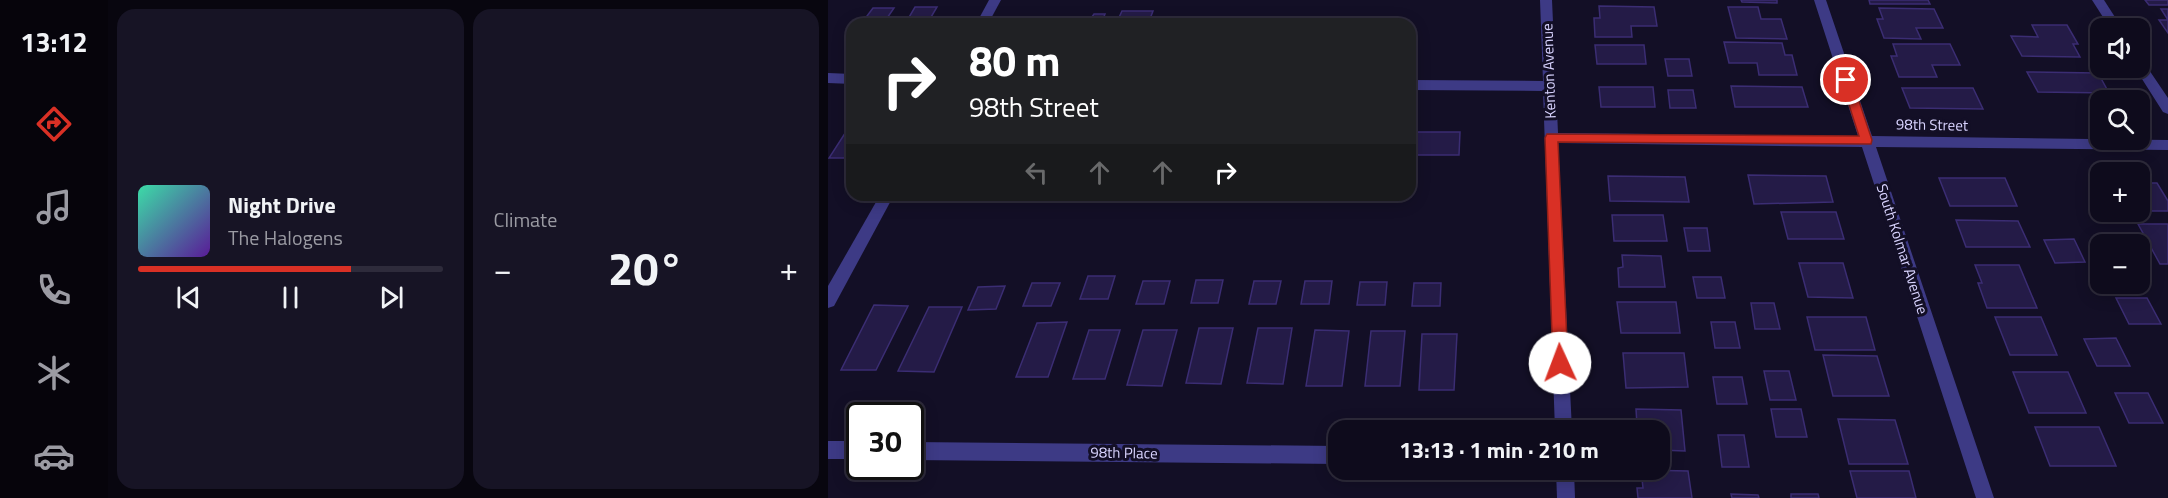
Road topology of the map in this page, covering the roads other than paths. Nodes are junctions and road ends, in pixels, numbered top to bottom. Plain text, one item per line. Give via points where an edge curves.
1 (995, 0) edge
2 (1546, 0) edge
3 (1820, 0) edge
4 (2098, 0) edge
5 (985, 18) edge
6 (2110, 18) edge
7 (828, 78) edge
8 (2148, 78) edge
9 (846, 79) edge
10 (1416, 85) edge
11 (1549, 86) junction
12 (2168, 109) edge
13 (1551, 138) junction
14 (1866, 140) junction
15 (2168, 144) edge
16 (884, 201) edge
17 (828, 301) edge
18 (1563, 420) edge
19 (828, 450) edge
20 (846, 450) edge
21 (924, 451) edge
22 (1328, 455) edge
23 (1565, 480) edge
24 (1566, 498) edge
25 (1985, 498) edge

1 - 5 street
2 - 11 street, Kenton Avenue
3 - 14 street, South Kolmar Avenue
4 - 6 street
7 - 9 street
8 - 12 street
10 - 11 street
11 - 13 street, Kenton Avenue
13 - 14 street, 98th Street
13 - 18 street, Kenton Avenue
14 - 15 street, 98th Street
14 - 25 street, South Kolmar Avenue
16 - 17 street
19 - 20 street
21 - 22 street, 98th Place
23 - 24 street

